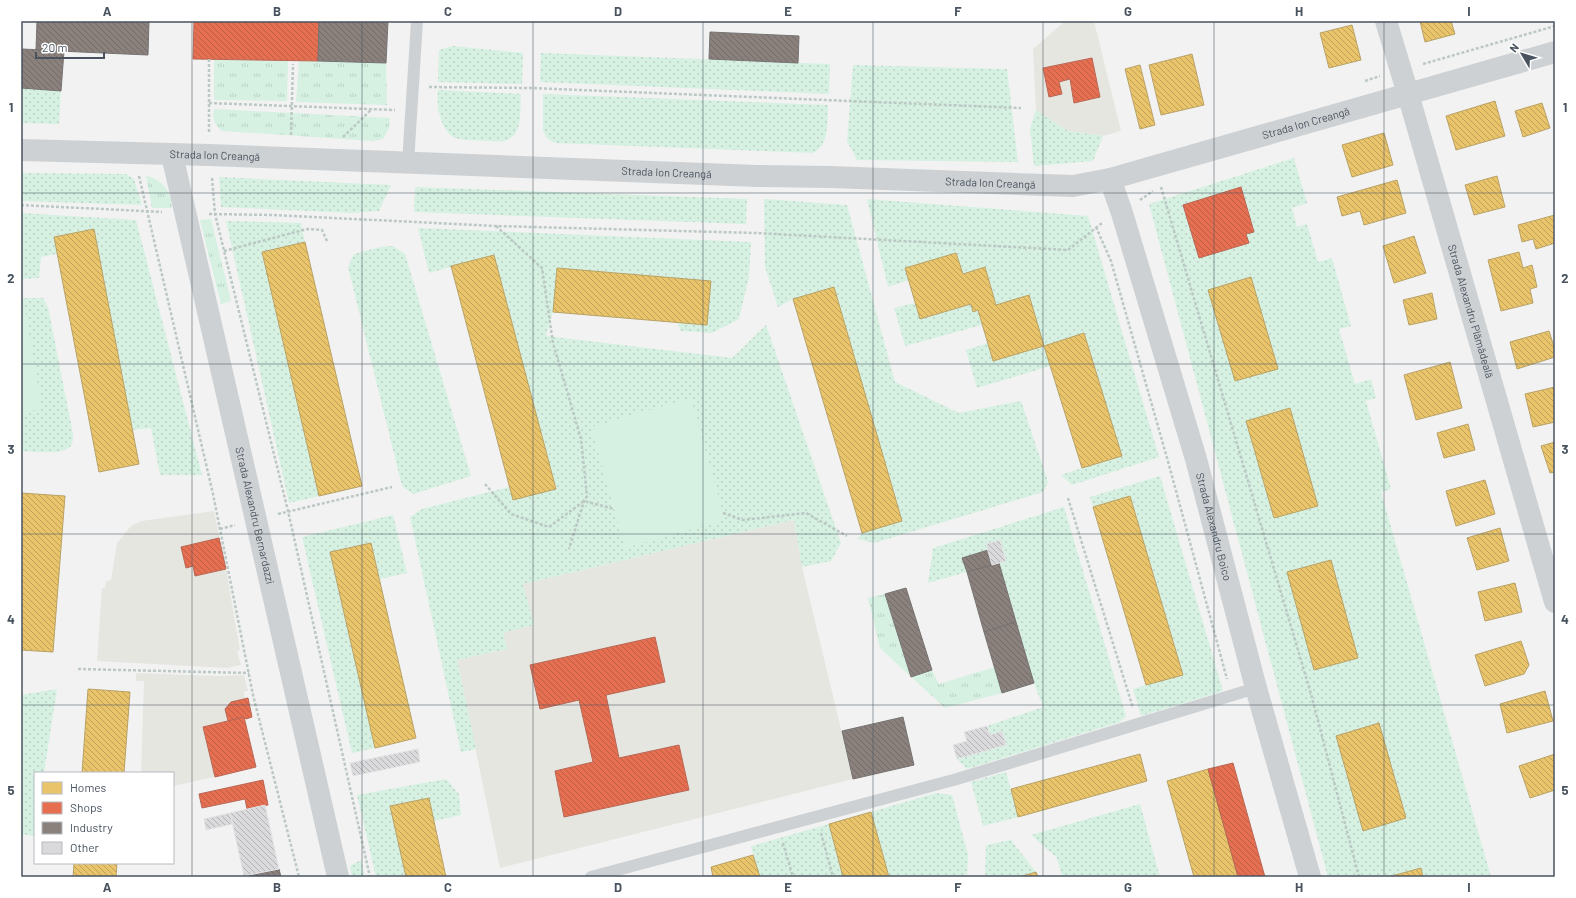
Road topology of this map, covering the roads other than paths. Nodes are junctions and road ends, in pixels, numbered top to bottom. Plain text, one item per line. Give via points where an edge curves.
1 (417, 21) edge
2 (1386, 21) edge
3 (1555, 52) edge
4 (1408, 94) junction
5 (21, 150) edge
6 (172, 155) junction
7 (408, 163) junction
8 (1110, 179) junction
9 (1555, 602) edge
10 (1256, 688) junction
11 (338, 877) edge
12 (591, 877) edge
13 (1310, 877) edge

1 - 7 lane
2 - 4 street, Strada Alexandru Plămădeală
3 - 4 street, Strada Ion Creangă
4 - 8 street, Strada Ion Creangă
4 - 9 street, Strada Alexandru Plămădeală
5 - 6 street, Strada Ion Creangă
6 - 7 street, Strada Ion Creangă
6 - 11 street, Strada Alexandru Bernardazzi
7 - 8 street, Strada Ion Creangă via 1074,186
8 - 10 street, Strada Alexandru Boico via 1196,459
10 - 12 lane via 956,779
10 - 13 street, Strada Alexandru Boico

